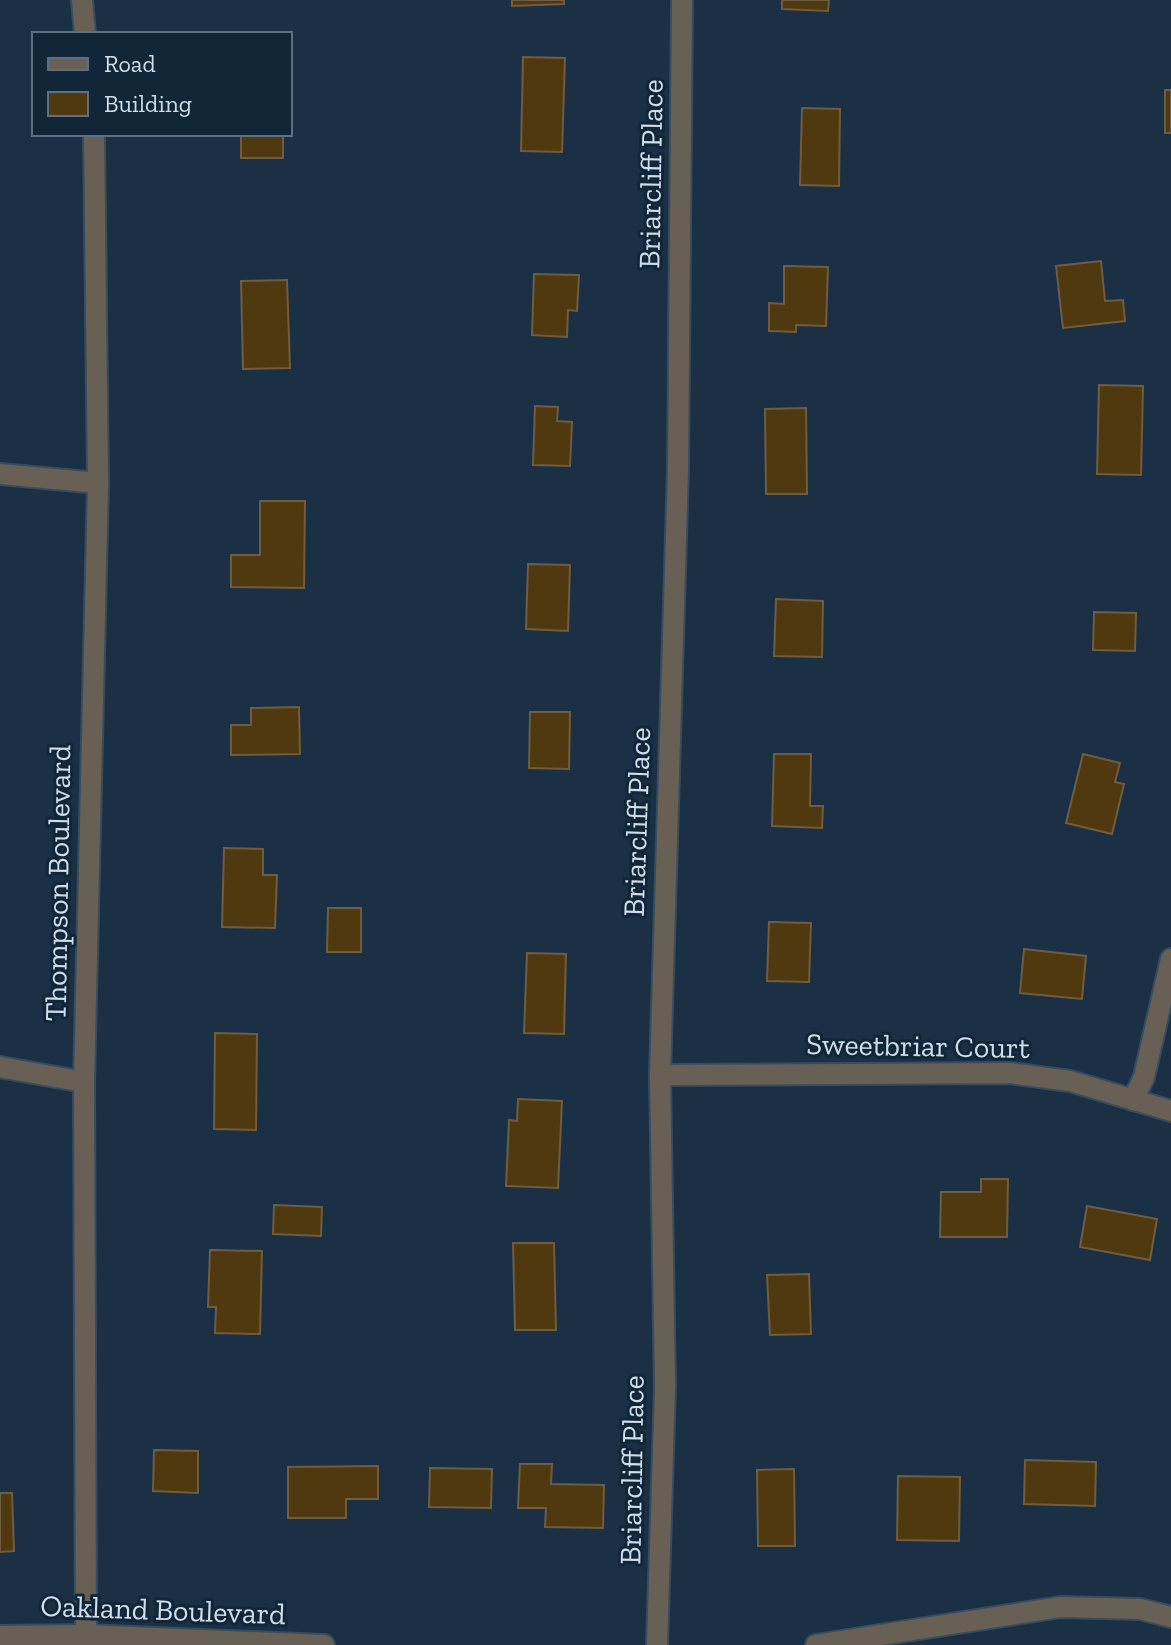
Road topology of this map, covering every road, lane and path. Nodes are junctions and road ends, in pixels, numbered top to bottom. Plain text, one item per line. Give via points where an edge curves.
1 (82, 0) edge
2 (682, 0) edge
3 (85, 32) edge
4 (94, 136) edge
5 (0, 474) edge
6 (98, 483) junction
7 (1171, 959) edge
8 (0, 1067) edge
9 (660, 1075) junction
10 (84, 1082) junction
11 (1133, 1100) junction
12 (1171, 1111) edge
13 (1171, 1617) edge
14 (86, 1635) junction
15 (945, 1635) edge
16 (0, 1636) edge
17 (324, 1645) edge
18 (657, 1645) edge
19 (816, 1645) edge

1 - 3 street
2 - 9 street, Briarcliff Place via 678,469
4 - 6 street, Thompson Boulevard
5 - 6 street
6 - 10 street, Thompson Boulevard
7 - 11 street via 1144,1077
8 - 10 street
9 - 11 street, Sweetbriar Court via 1009,1073 1070,1081
9 - 18 street, Briarcliff Place via 665,1387
10 - 14 street, Thompson Boulevard
11 - 12 street, Sweetbriar Court
13 - 15 street via 1140,1609 1061,1607
14 - 16 street, Oakland Boulevard
14 - 17 street, Oakland Boulevard
15 - 19 street

